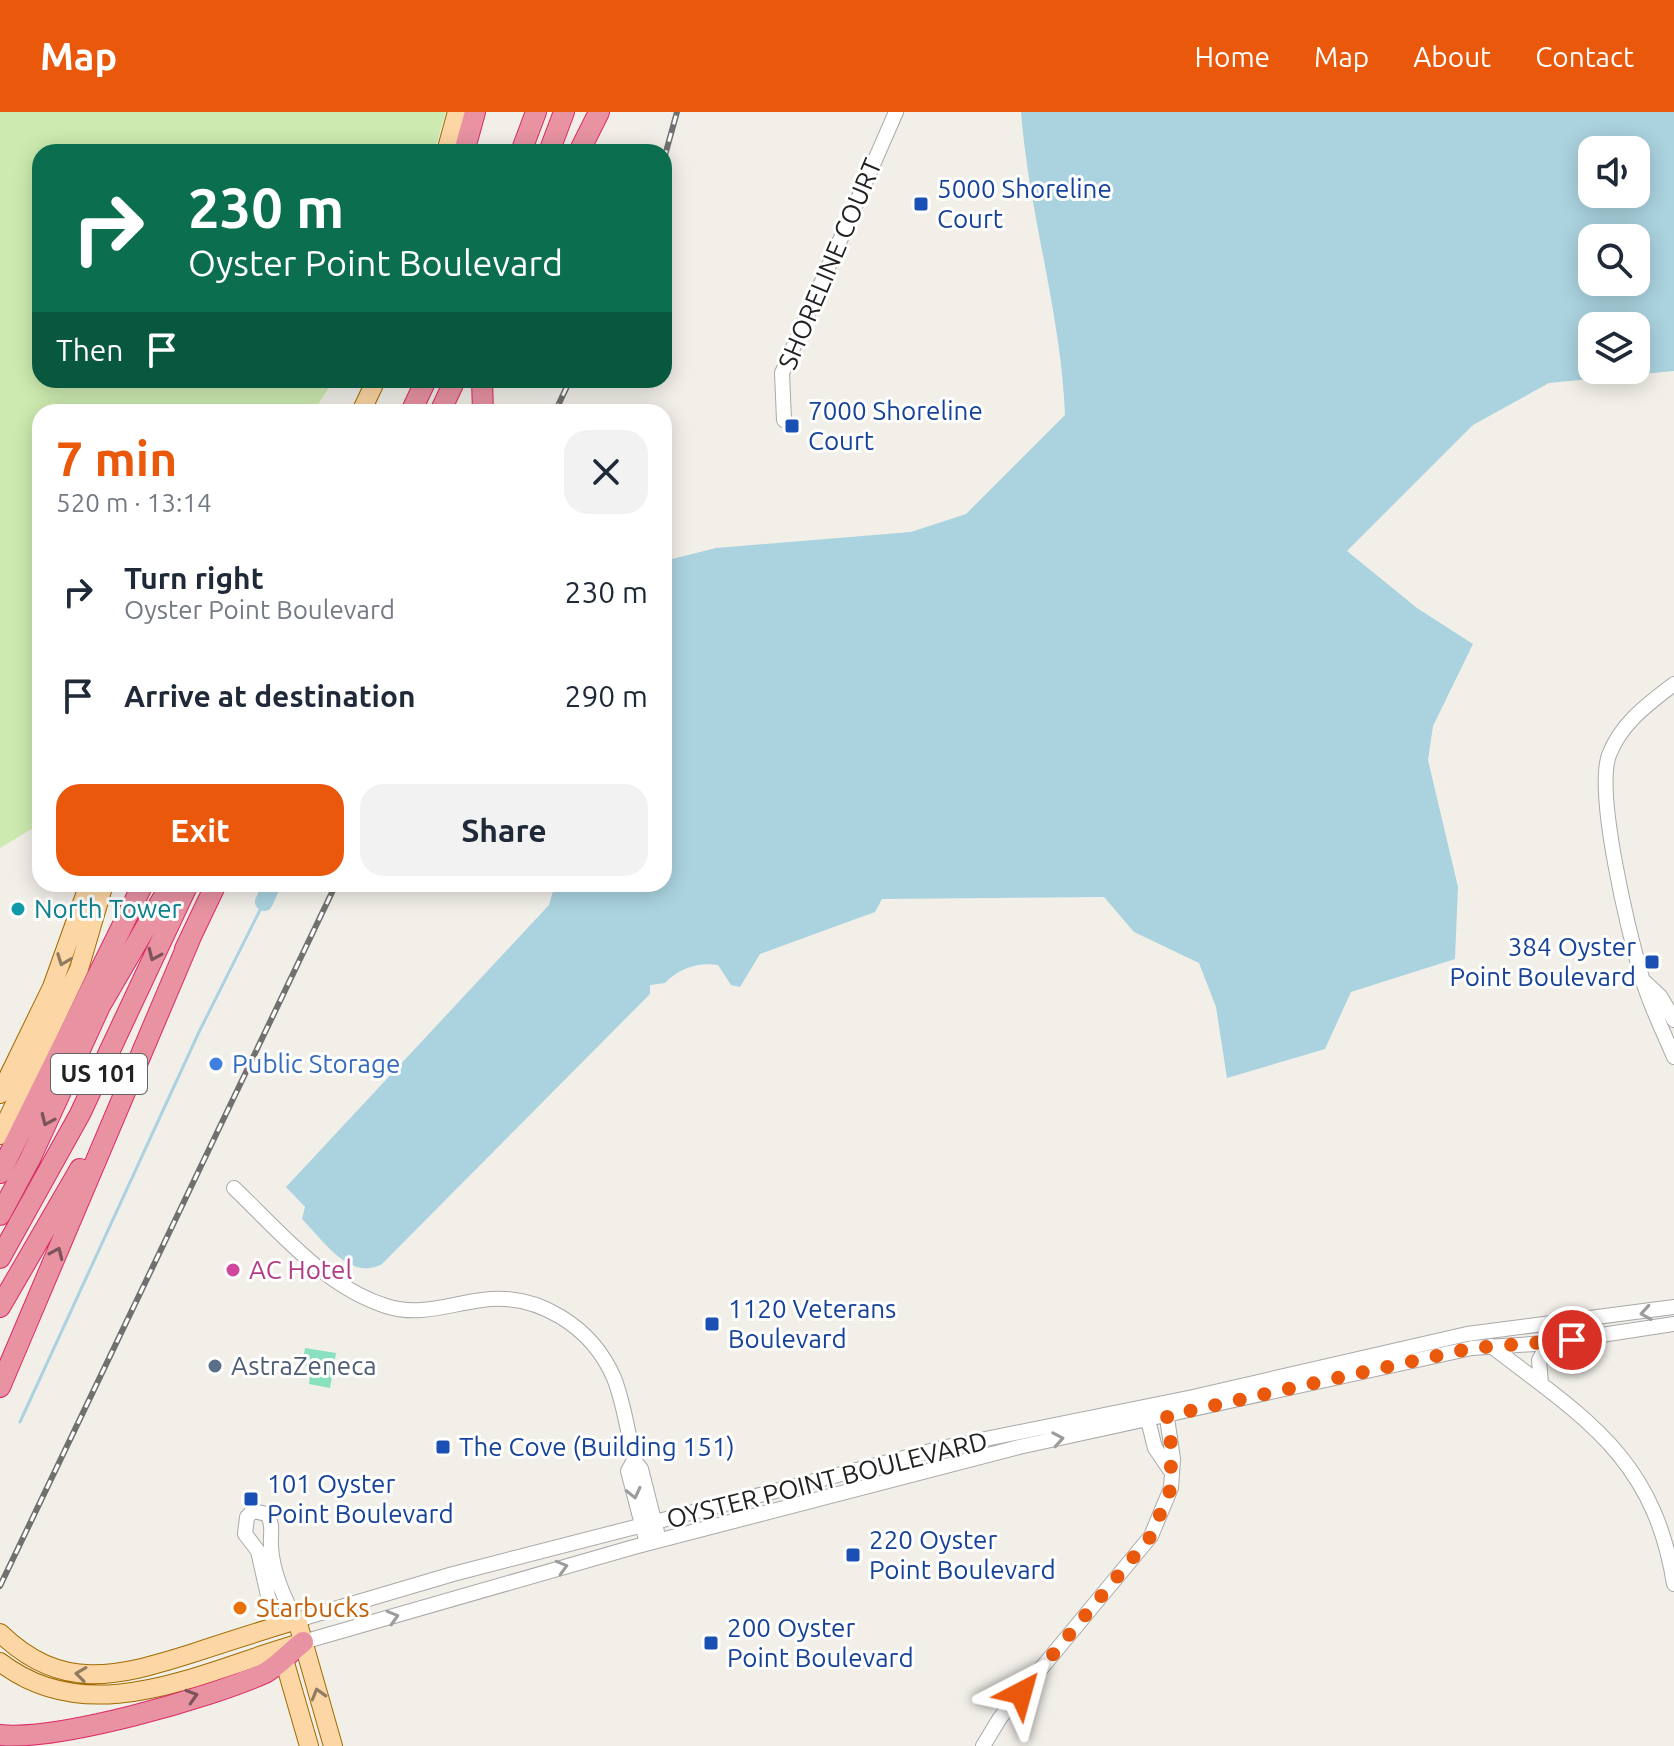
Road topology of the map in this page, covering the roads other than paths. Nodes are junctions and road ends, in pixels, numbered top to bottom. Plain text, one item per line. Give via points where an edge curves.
1 (457, 112) edge
2 (468, 112) edge
3 (475, 112) edge
4 (536, 112) edge
5 (564, 112) edge
6 (599, 112) edge
7 (896, 112) edge
8 (448, 144) edge
9 (458, 144) edge
10 (466, 144) edge
11 (524, 144) edge
12 (552, 144) edge
13 (583, 144) edge
14 (784, 420) dead end
15 (1674, 684) edge
16 (86, 892) edge
17 (102, 892) edge
18 (139, 892) edge
19 (166, 892) edge
20 (184, 892) edge
21 (212, 892) edge
22 (190, 939) junction
23 (1642, 979) junction
24 (1674, 1020) edge
25 (1674, 1057) edge
26 (0, 1094) edge
27 (0, 1135) edge
28 (9, 1177) edge
29 (234, 1188) dead end
30 (0, 1215) edge
31 (0, 1258) edge
32 (0, 1307) edge
33 (1674, 1307) edge
34 (1674, 1324) edge
35 (1485, 1331) junction
36 (1549, 1343) junction
37 (1492, 1347) junction
38 (1541, 1383) junction
39 (0, 1387) edge
40 (1166, 1410) junction
41 (1146, 1414) junction
42 (1170, 1470) junction
43 (649, 1526) junction
44 (654, 1542) junction
45 (1674, 1584) edge
46 (297, 1620) junction
47 (275, 1627) junction
48 (0, 1633) edge
49 (303, 1642) junction
50 (282, 1653) junction
51 (0, 1662) edge
52 (0, 1735) edge
53 (309, 1746) edge
54 (333, 1746) edge
55 (983, 1746) edge

1 - 8 main road
2 - 9 main road
3 - 10 highway
4 - 11 highway
5 - 12 highway
6 - 13 highway
7 - 14 street, SHORELINE COURT via 782,373
15 - 23 street via 1627,724 1615,740 1604,774 1610,830
16 -> 26 main road via 52,987
17 - 27 main road via 79,969
18 - 28 highway
19 -> 28 highway
20 -> 31 highway, US 101 via 80,1114
21 - 22 highway, US 101
22 - 32 highway, US 101 via 103,1125
39 -> 22 highway
23 - 24 street
23 - 25 street
28 - 30 highway
29 - 43 street via 332,1279 387,1307 424,1311 510,1299 548,1309 572,1324 595,1346 613,1377 634,1460 641,1469
33 -> 35 street, OYSTER POINT BOULEVARD
34 - 36 street, OYSTER POINT BOULEVARD
35 - 37 street
35 - 40 street, OYSTER POINT BOULEVARD
36 - 37 street, OYSTER POINT BOULEVARD
36 - 38 street via 1539,1360
37 - 38 street
37 - 40 street, OYSTER POINT BOULEVARD
38 - 45 street via 1614,1447 1639,1479 1665,1536
40 - 41 street, OYSTER POINT BOULEVARD
40 - 42 street
41 - 42 street via 1155,1448
41 - 43 street, OYSTER POINT BOULEVARD via 946,1447
44 -> 41 street, OYSTER POINT BOULEVARD
42 - 55 street via 1171,1488 1151,1536 1000,1718
43 - 44 street
43 - 46 street, OYSTER POINT BOULEVARD via 453,1574
49 -> 44 street, OYSTER POINT BOULEVARD
46 - 47 main road, OYSTER POINT BOULEVARD
46 - 47 street via 264,1548
46 - 49 main road
47 -> 48 main road, OYSTER POINT BOULEVARD via 114,1675 72,1673 37,1661
47 - 50 main road
49 - 50 highway
54 -> 49 main road
50 - 51 main road via 115,1697 68,1694 27,1680
52 -> 50 highway via 78,1727 179,1701 264,1673
50 - 53 main road

